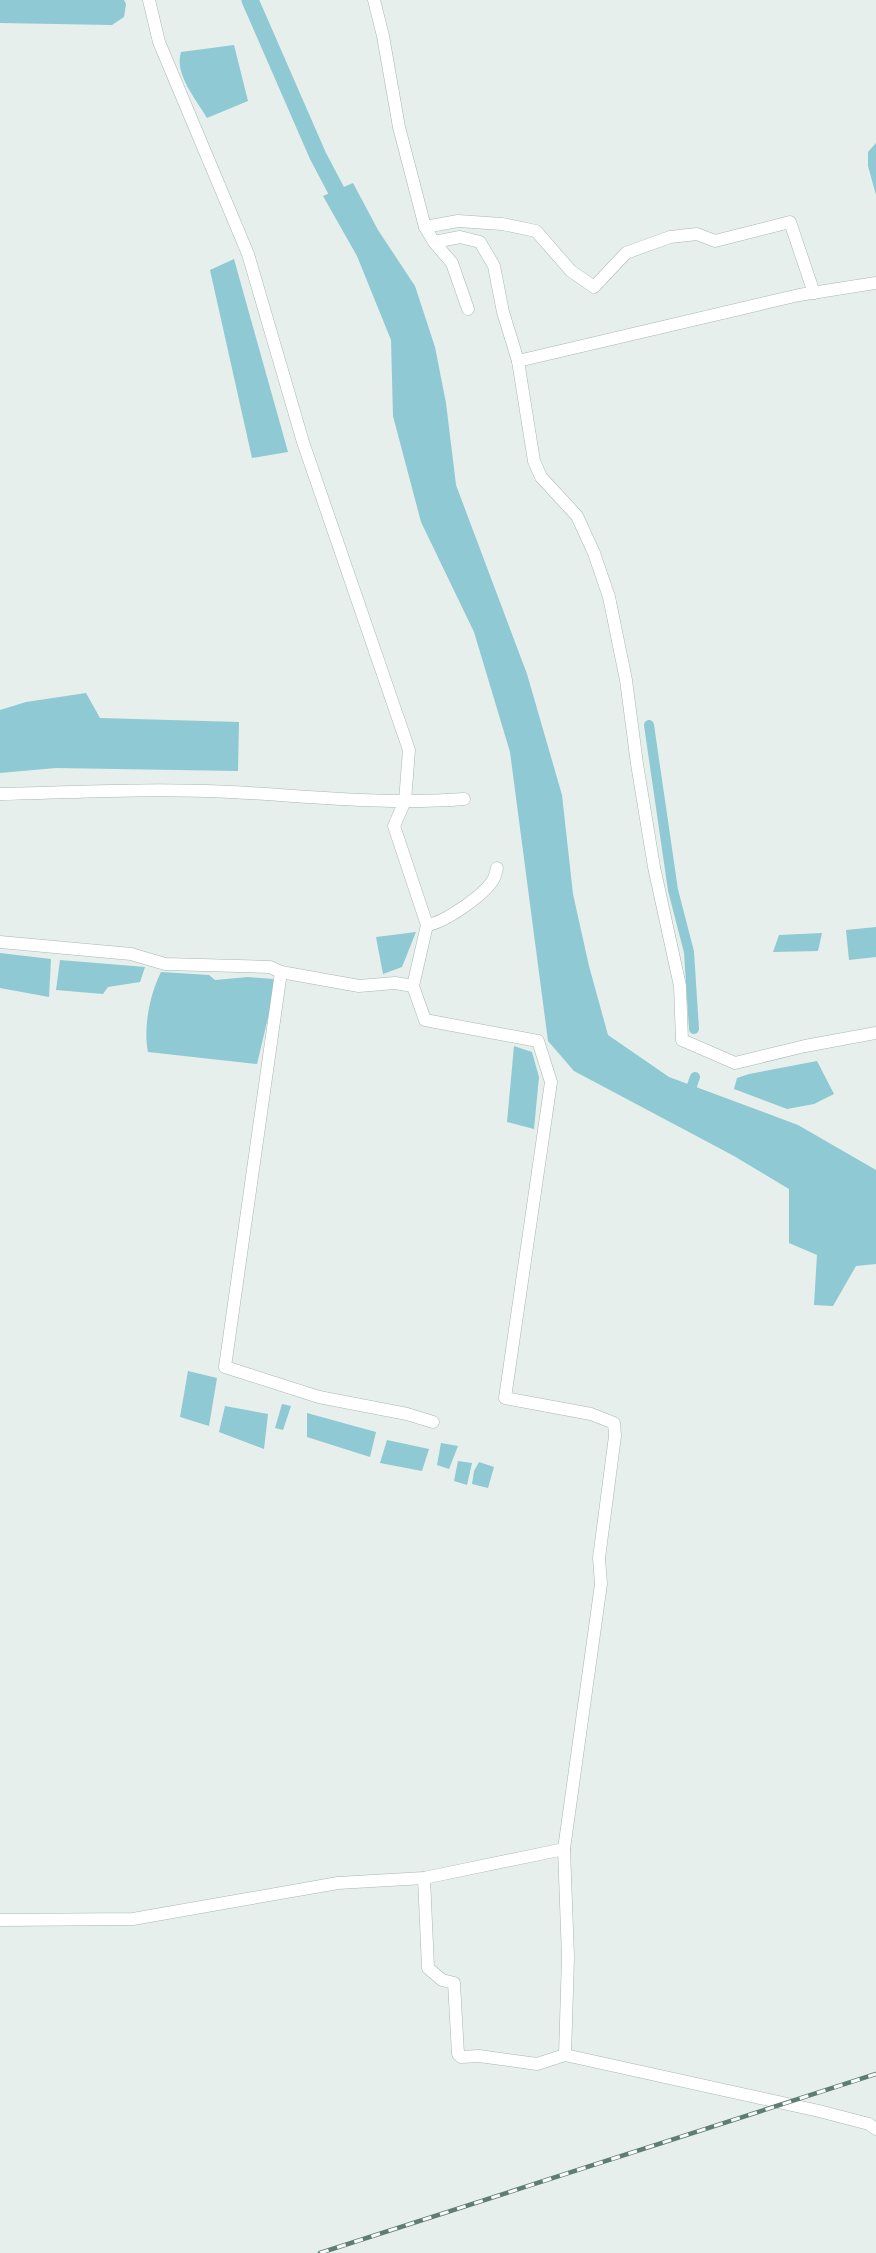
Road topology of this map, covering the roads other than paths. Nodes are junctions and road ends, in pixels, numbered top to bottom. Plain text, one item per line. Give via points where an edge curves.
1 (149, 0) edge
2 (374, 0) edge
3 (425, 227) junction
4 (434, 242) junction
5 (876, 283) edge
6 (814, 292) junction
7 (468, 309) dead end
8 (518, 361) junction
9 (0, 794) edge
10 (464, 799) dead end
11 (405, 801) junction
12 (497, 868) dead end
13 (427, 925) junction
14 (0, 942) edge
15 (282, 972) junction
16 (413, 986) junction
17 (876, 1033) edge
18 (433, 1422) dead end
19 (564, 1849) junction
20 (424, 1878) junction
21 (0, 1920) edge
22 (565, 2055) junction
23 (876, 2129) edge

1 - 11 street via 159,42 248,254 303,442 409,750
2 - 3 street via 399,126
3 - 4 street
3 - 6 street via 458,221 502,224 536,231 571,271 594,287 626,253 670,238 696,234 715,241 790,222
4 - 7 street via 452,263
4 - 8 street via 460,237 480,242 494,266 503,312
5 - 6 street
6 - 8 street
8 - 17 street via 534,461 541,477 577,516 594,553 609,597 626,680 654,867 680,986 682,1040 735,1063 805,1046
9 - 11 street via 148,790
10 - 11 street
11 - 13 street via 394,826
12 - 13 street via 494,879 473,900 435,924
13 - 16 street
14 - 15 street via 131,954 165,964 270,967
15 - 16 street via 359,986 395,983
15 - 18 street via 225,1367 319,1397 406,1414
16 - 19 street via 425,1020 538,1041 550,1082 505,1398 591,1414 614,1423 615,1436 599,1558 602,1584
19 - 20 street
19 - 22 street via 568,1957
20 - 21 street via 338,1883 132,1919
20 - 22 street via 428,1968 442,1980 454,1983 458,2054 462,2057 479,2056 537,2064
22 - 23 street via 819,2111 869,2124

